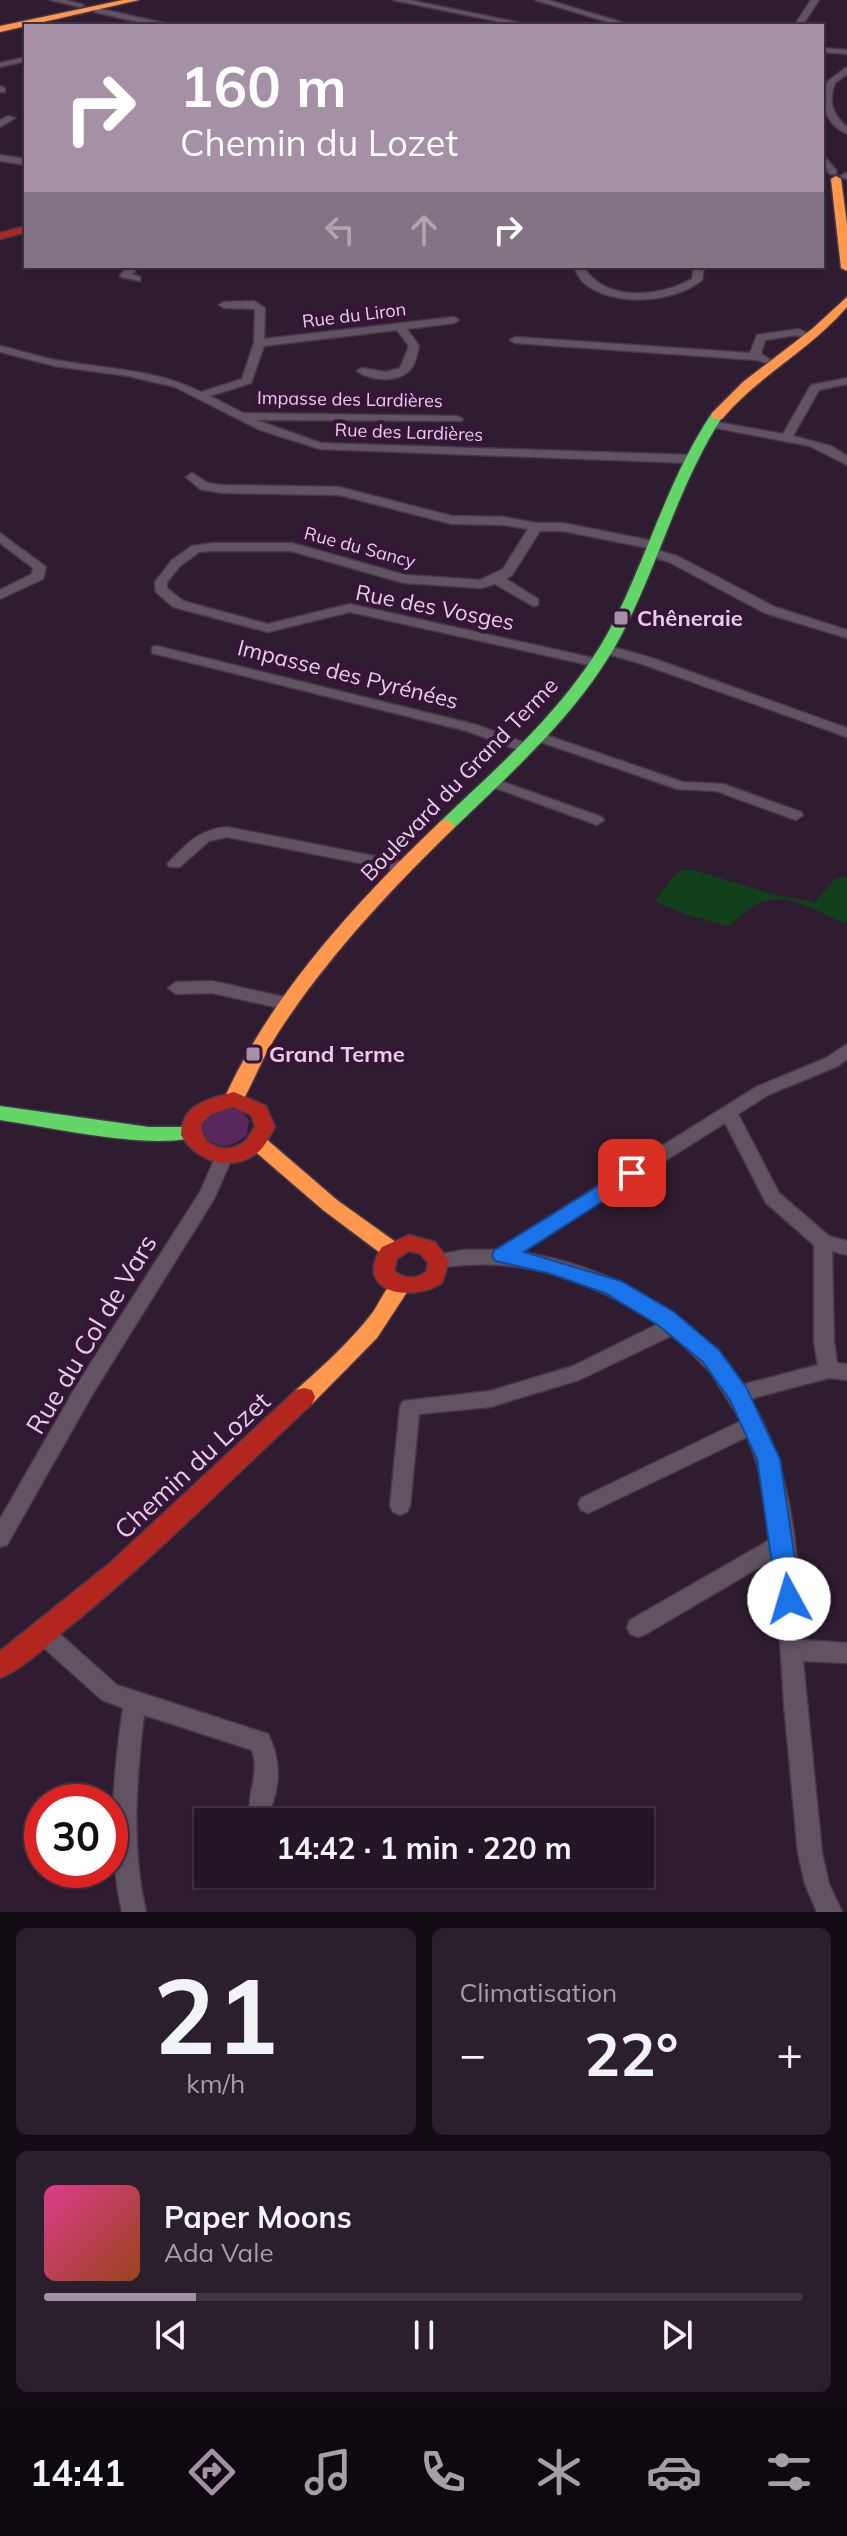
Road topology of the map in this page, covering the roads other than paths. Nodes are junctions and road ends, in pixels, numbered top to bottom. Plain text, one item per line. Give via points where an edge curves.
1 (54, 0) edge
2 (397, 0) edge
3 (539, 0) edge
4 (815, 0) edge
5 (93, 7) edge
6 (133, 15) edge
7 (159, 24) edge
8 (522, 24) edge
9 (623, 24) edge
10 (799, 24) edge
11 (0, 27) edge
12 (824, 50) edge
13 (847, 52) edge
14 (24, 59) edge
15 (0, 65) edge
16 (847, 70) edge
17 (11, 118) dead end
18 (0, 124) edge
19 (847, 131) edge
20 (0, 158) edge
21 (24, 162) edge
22 (833, 172) edge
23 (24, 230) edge
24 (0, 236) edge
25 (132, 268) edge
26 (579, 268) edge
27 (699, 268) edge
28 (847, 268) edge
29 (136, 279) dead end
30 (847, 289) edge
31 (847, 300) edge
32 (224, 305) dead end
33 (454, 320) dead end
34 (401, 328) junction
35 (806, 335) junction
36 (515, 340) dead end
37 (259, 343) junction
38 (0, 349) edge
39 (766, 360) junction
40 (362, 371) dead end
41 (847, 381) edge
42 (203, 395) junction
43 (242, 417) junction
44 (457, 419) dead end
45 (711, 424) junction
46 (786, 438) junction
47 (690, 459) junction
48 (847, 461) edge
49 (192, 477) dead end
50 (536, 527) junction
51 (0, 537) edge
52 (652, 549) junction
53 (176, 563) joint
54 (497, 579) junction
55 (0, 595) edge
56 (533, 602) dead end
57 (847, 634) edge
58 (157, 650) dead end
59 (602, 656) junction
60 (847, 733) edge
61 (532, 742) junction
62 (492, 782) junction
63 (796, 815) dead end
64 (597, 820) dead end
65 (175, 864) dead end
66 (405, 867) junction
67 (176, 988) dead end
68 (284, 1003) junction
69 (847, 1050) edge
70 (234, 1099) junction
71 (728, 1112) junction
72 (0, 1113) edge
73 (187, 1132) junction
74 (258, 1143) junction
75 (224, 1156) junction
76 (823, 1242) junction
77 (847, 1248) edge
78 (390, 1249) junction
79 (502, 1255) junction
80 (439, 1261) junction
81 (400, 1286) junction
82 (674, 1325) junction
83 (838, 1371) edge
84 (738, 1394) junction
85 (754, 1424) junction
86 (588, 1504) dead end
87 (400, 1506) dead end
88 (0, 1538) edge
89 (783, 1543) junction
90 (638, 1627) dead end
91 (44, 1634) junction
92 (792, 1650) junction
93 (847, 1653) edge
94 (0, 1666) edge
95 (135, 1701) junction
96 (260, 1808) dead end
97 (134, 1912) edge
98 (830, 1912) edge

1 - 5 street
2 - 8 street
3 - 9 street
4 - 10 street
5 - 6 street
5 - 11 street
6 - 7 street
12 - 13 street
14 - 15 street
16 - 19 street via 831,82 825,106
17 - 18 street
20 - 21 street
22 - 28 street
23 - 24 street
25 - 29 street via 125,275
26 - 27 street via 583,277 608,291 653,296 686,288 697,280
30 - 35 street, Boulevard du Grand Terme
31 - 35 street, Boulevard du Grand Terme via 834,318
32 - 37 street via 260,308
33 - 34 street, Rue du Liron
34 - 37 street, Rue du Liron
34 - 40 street via 414,346 403,372 371,376
35 - 39 street, Boulevard du Grand Terme
36 - 39 street
37 - 42 street via 247,381
38 - 42 street, Rue des Lardières via 128,373
39 - 45 street, Boulevard du Grand Terme via 746,377
41 - 46 street via 815,387
42 - 43 street, Rue des Lardières
43 - 44 street, Impasse des Lardières
43 - 47 street, Rue des Lardières via 301,441 350,449
45 - 46 street
45 - 47 street, Boulevard du Grand Terme
46 - 48 street via 827,448
47 - 52 street, Boulevard du Grand Terme
49 - 50 street via 221,489 339,491 452,520
50 - 52 street via 563,527
50 - 54 street via 508,572
51 - 55 street via 40,567 38,576
52 - 57 street via 770,610
52 - 59 street, Boulevard du Grand Terme
53 - 54 street, Rue du Sancy via 196,549 292,547 424,583 481,584
53 - 59 street, Rue des Vosges via 161,589 178,604 268,628 350,608
54 - 56 street
58 - 61 street, Impasse des Pyrénées
59 - 60 street via 636,657
59 - 61 street, Boulevard du Grand Terme
61 - 62 street, Boulevard du Grand Terme
61 - 63 street, Impasse des Pyrénées via 682,786 718,787
62 - 64 street
62 - 66 street, Boulevard du Grand Terme
65 - 66 street via 199,839 227,832
66 - 68 street, Boulevard du Grand Terme
67 - 68 street via 212,987
68 - 70 street, Boulevard du Grand Terme
69 - 71 street
70 - 73 street via 206,1104 189,1121
70 - 74 street via 253,1105 264,1119
71 - 76 street via 772,1198
71 - 79 street
72 - 73 street via 149,1134
73 - 75 street via 203,1152
74 - 75 street
74 - 78 street
75 - 88 street, Rue du Col de Vars via 208,1194 85,1389
76 - 77 street
76 - 83 street via 824,1342
78 - 80 street via 419,1244
78 - 81 street via 384,1274
79 - 80 street
79 - 82 street via 613,1287
80 - 81 street via 428,1283
81 - 91 street, Chemin du Lozet via 386,1314 354,1351
82 - 84 street via 711,1356
82 - 87 street via 564,1376 490,1399 410,1407
83 - 84 street
84 - 85 street
85 - 86 street
85 - 89 street via 769,1459
89 - 90 street
89 - 92 street
91 - 94 street, Chemin du Lozet
91 - 95 street via 110,1693
92 - 93 street
92 - 98 street via 814,1880
95 - 96 street via 260,1742 268,1755 268,1784
95 - 97 street via 124,1794 128,1893

